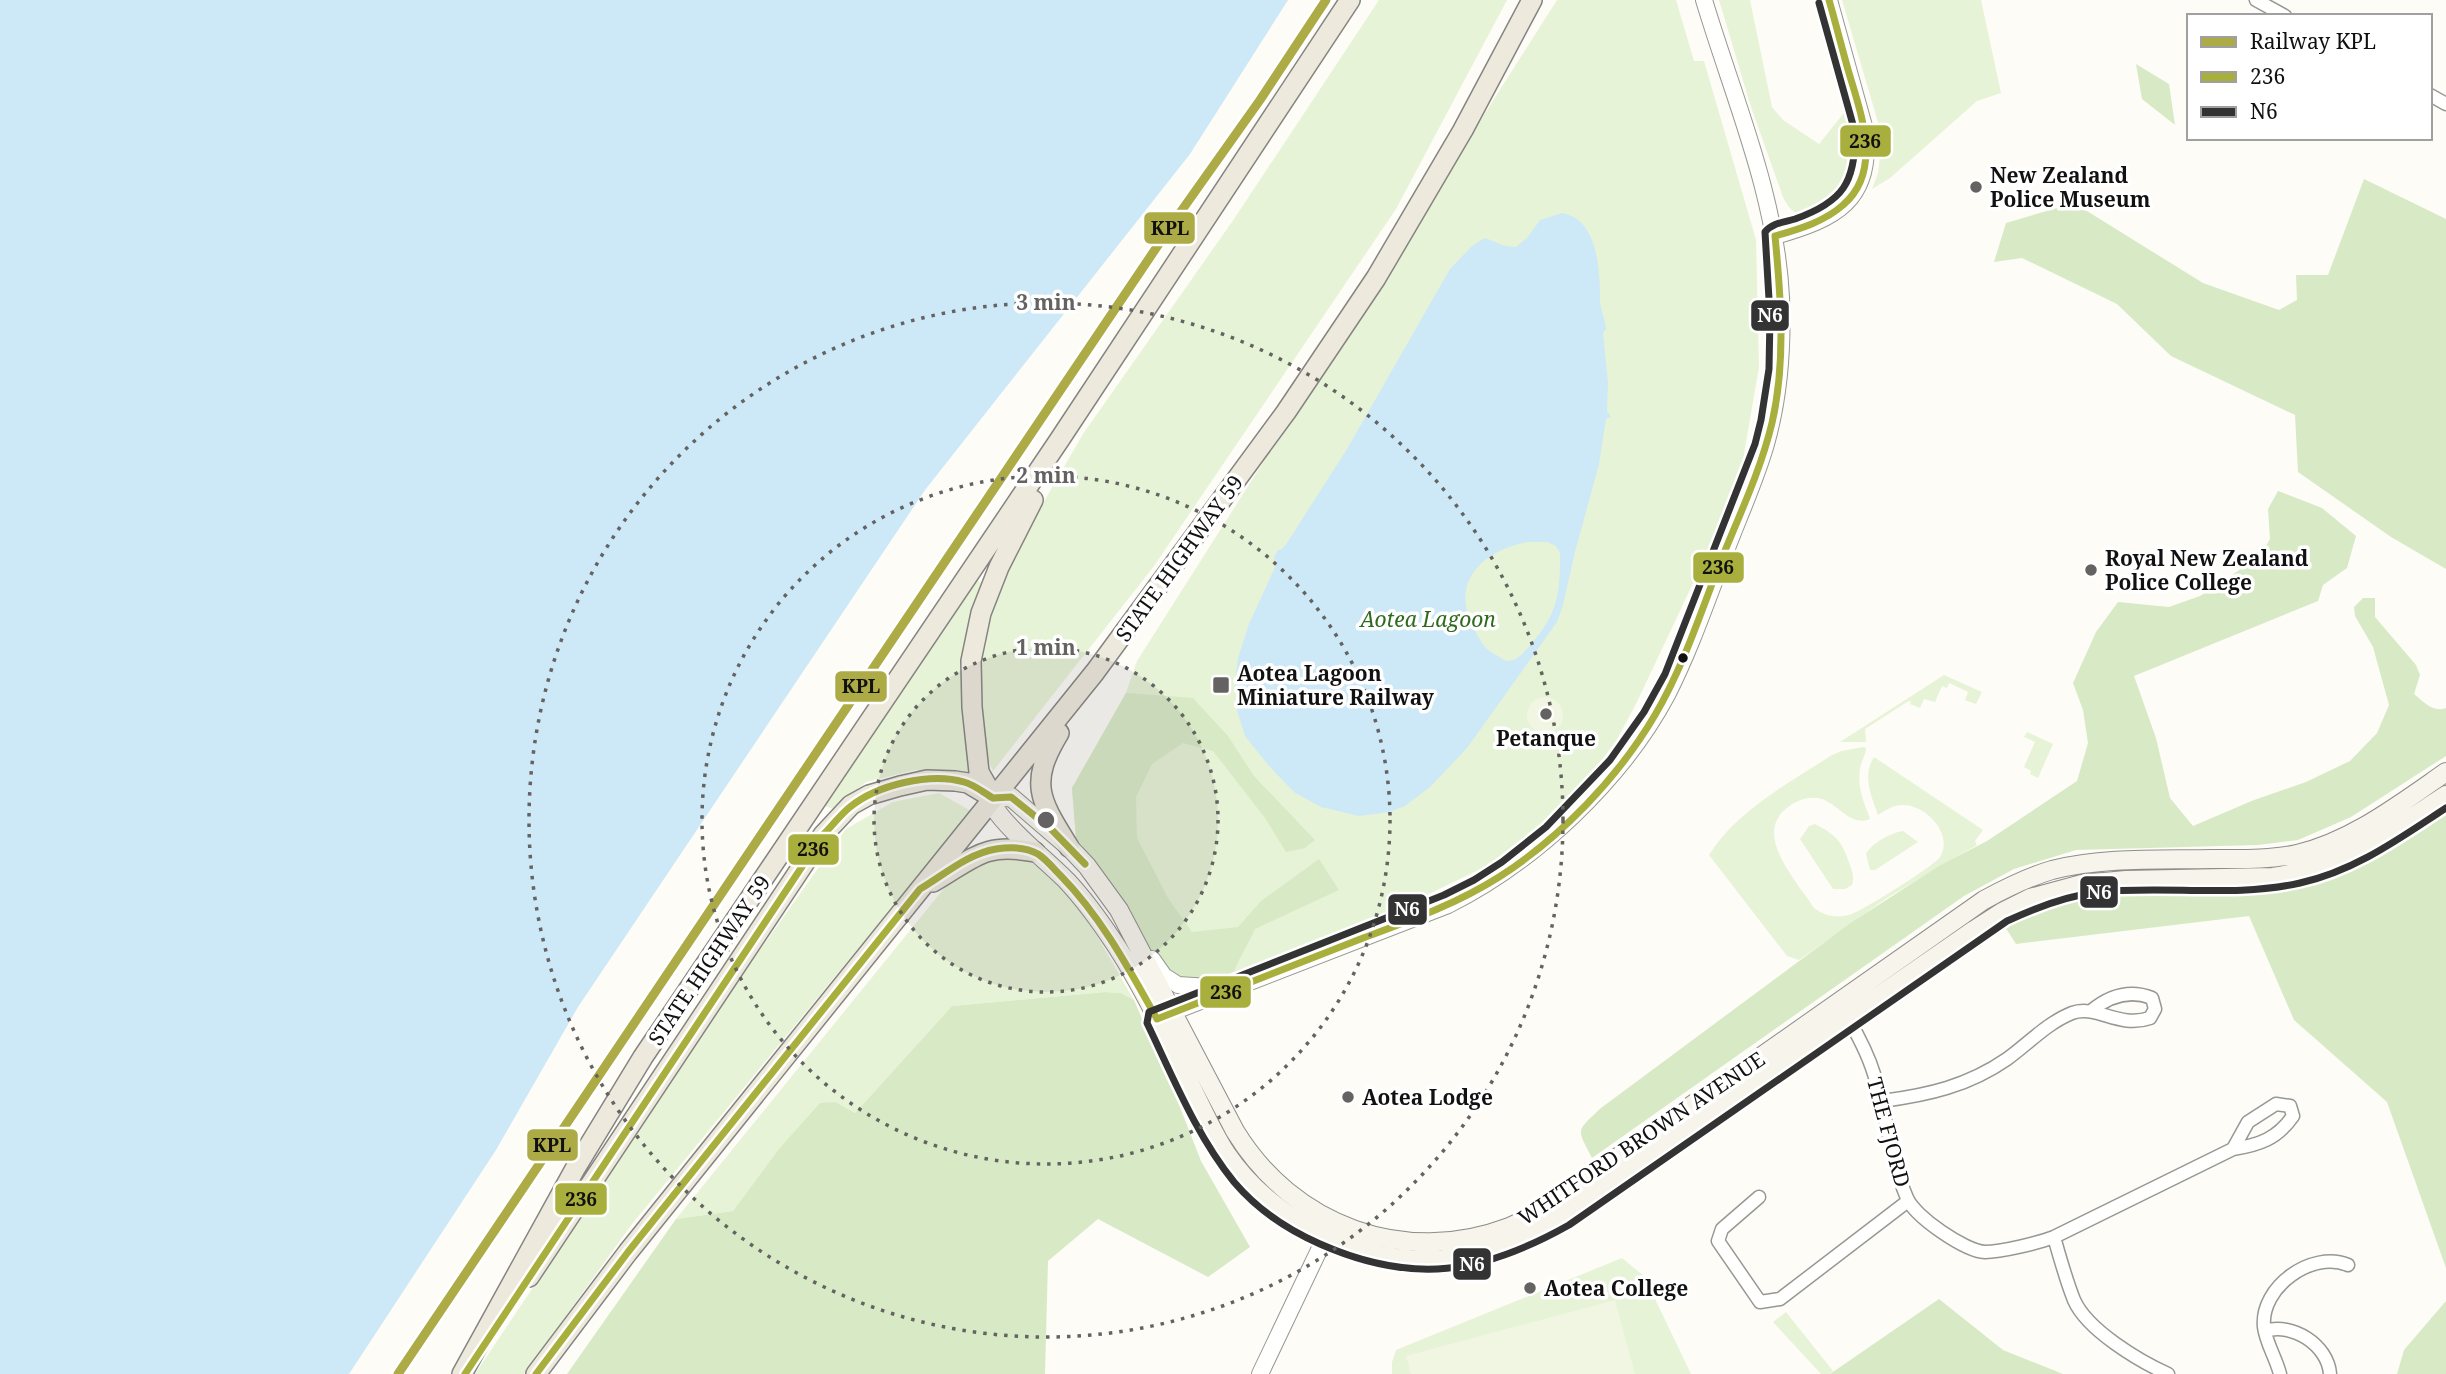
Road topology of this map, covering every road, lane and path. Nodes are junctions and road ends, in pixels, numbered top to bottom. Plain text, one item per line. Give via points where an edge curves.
1 (1350, 0) edge
2 (1532, 0) edge
3 (1704, 0) edge
4 (1829, 0) edge
5 (2256, 0) edge
6 (2281, 14) edge
7 (1775, 236) junction
8 (1060, 439) junction
9 (1095, 672) junction
10 (2446, 772) edge
11 (2446, 795) edge
12 (993, 798) junction
13 (1069, 847) junction
14 (1035, 852) junction
15 (920, 889) junction
16 (1119, 910) junction
17 (1243, 985) junction
18 (1838, 1002) junction
19 (2091, 1011) dead end
20 (1164, 1016) junction
21 (1848, 1018) junction
22 (1882, 1101) junction
23 (2233, 1149) junction
24 (1759, 1197) dead end
25 (1908, 1201) junction
26 (1330, 1229) junction
27 (2054, 1237) junction
28 (2348, 1265) dead end
29 (2265, 1331) junction
30 (463, 1374) edge
31 (536, 1374) edge
32 (1260, 1374) edge
33 (2168, 1374) edge
34 (2280, 1374) edge
35 (2330, 1374) edge

1 - 8 main road, STATE HIGHWAY 59
2 - 9 main road, STATE HIGHWAY 59 via 1376,278 1286,412
3 - 7 street
4 - 7 street via 1865,130 1864,172 1856,191 1836,213 1812,226
5 - 6 street
7 - 17 street via 1780,350 1765,448 1684,660 1644,732 1563,825 1480,889
8 - 12 main road via 1046,477 999,567 981,613 971,661 979,772
8 - 30 main road, STATE HIGHWAY 59 via 643,1057 576,1167
9 - 12 main road, STATE HIGHWAY 59
9 - 13 main road via 1045,754 1041,769 1044,808
10 - 18 main road, WHITFORD BROWN AVENUE via 2340,839 2296,854 2088,863 2032,877 1984,900
11 - 21 main road, WHITFORD BROWN AVENUE via 2354,853 2297,873 2099,881 2031,898 1974,930
12 - 13 main road, WHITFORD BROWN AVENUE via 1011,797
12 - 14 main road, WHITFORD BROWN AVENUE via 997,812
12 - 15 main road, STATE HIGHWAY 59
12 - 30 main road via 968,783 927,780 869,795 851,806 823,835
13 - 16 main road, WHITFORD BROWN AVENUE
14 - 15 main road via 1012,848 986,851
14 - 20 main road, WHITFORD BROWN AVENUE via 1097,918
15 - 31 main road, STATE HIGHWAY 59 via 628,1252
16 - 17 street via 1164,976 1178,985 1220,989
16 - 20 main road, WHITFORD BROWN AVENUE
17 - 20 street
18 - 21 street, THE FJORD
18 - 26 main road, WHITFORD BROWN AVENUE via 1595,1175 1511,1226 1428,1244
19 - 22 street via 2074,1012 2056,1021 1982,1076 1944,1091
20 - 26 main road, WHITFORD BROWN AVENUE via 1251,1155
21 - 22 street, THE FJORD via 1874,1072
21 - 26 main road, WHITFORD BROWN AVENUE via 1563,1216 1524,1238 1464,1257 1423,1260 1374,1253
22 - 25 street, THE FJORD
23 - 23 street, THE FJORD via 2248,1122 2276,1104 2290,1106 2293,1116 2277,1133 2260,1144
23 - 27 street, THE FJORD
24 - 25 street via 1722,1229 1718,1241 1760,1303 1780,1299
25 - 27 street, THE FJORD via 1946,1236 1984,1252
26 - 32 street
27 - 33 street via 2075,1302 2088,1320 2149,1366
28 - 29 street via 2322,1261 2293,1276 2270,1297
29 - 34 street
29 - 35 street via 2282,1328 2306,1339 2326,1357

